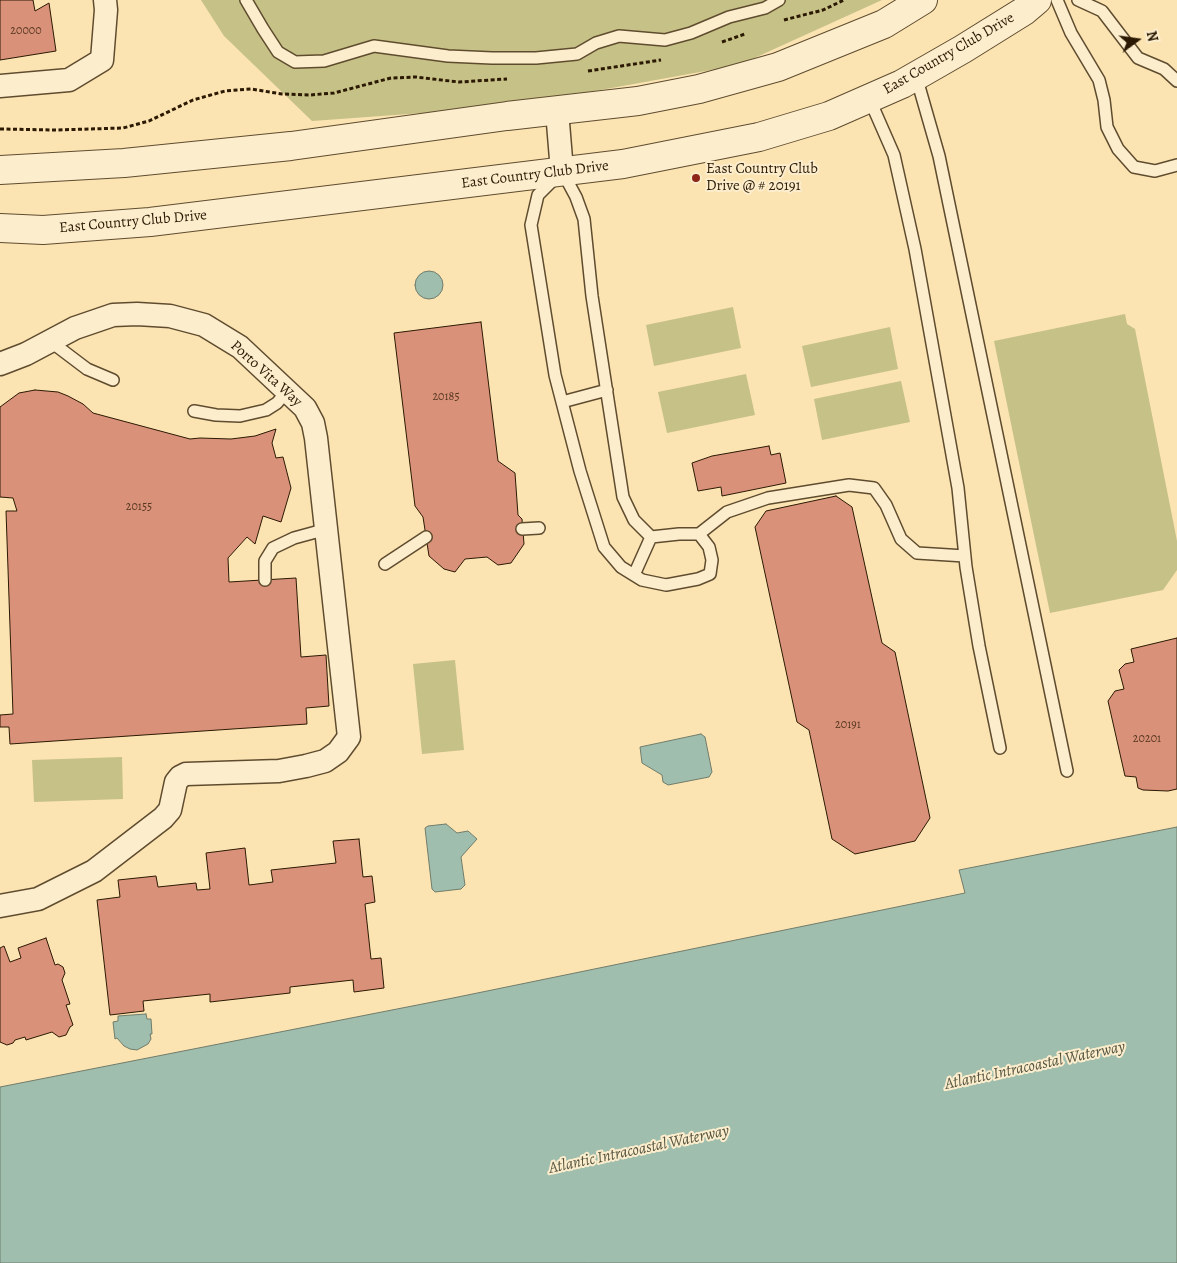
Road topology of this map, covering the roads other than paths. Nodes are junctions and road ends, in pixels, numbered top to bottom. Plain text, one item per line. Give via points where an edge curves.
1 (104, 0) edge
2 (246, 0) edge
3 (780, 0) edge
4 (922, 0) edge
5 (1037, 0) edge
6 (1057, 0) edge
7 (1078, 0) edge
8 (916, 76) junction
9 (1177, 81) edge
10 (0, 86) edge
11 (869, 98) junction
12 (557, 111) junction
13 (1177, 164) edge
14 (0, 170) edge
15 (562, 171) junction
16 (0, 228) edge
17 (50, 341) junction
18 (0, 364) edge
19 (113, 380) dead end
20 (607, 390) junction
21 (287, 391) junction
22 (562, 402) junction
23 (194, 411) dead end
24 (539, 528) dead end
25 (326, 529) junction
26 (522, 529) dead end
27 (699, 534) junction
28 (651, 536) junction
29 (426, 537) dead end
30 (965, 556) junction
31 (384, 564) dead end
32 (634, 575) junction
33 (265, 580) dead end
34 (1000, 748) dead end
35 (1067, 771) dead end
36 (0, 906) edge

1 - 10 street via 102,60 69,80
2 - 3 lane via 278,52 295,62 324,61 374,46 492,58 577,54 596,43 620,36 665,40 765,8
4 - 12 street via 884,24 778,67 638,101
5 - 8 street, East Country Club Drive
6 - 13 lane via 1071,33 1099,80 1107,127 1118,149 1134,167 1155,171
7 - 9 lane via 1102,12 1138,58 1164,69
8 - 11 street, East Country Club Drive
8 - 35 lane via 939,156
11 - 15 street, East Country Club Drive via 828,116 758,137 623,164
11 - 30 lane via 894,155 915,249 958,488
12 - 14 street via 291,146 124,163
12 - 15 street
15 - 16 street, East Country Club Drive via 150,222 43,230
15 - 20 lane via 584,218
15 - 22 lane via 538,196 532,224
17 - 18 street, Porto Vita Way
17 - 19 lane via 87,369
17 - 21 street, Porto Vita Way via 113,315 170,316 204,325 240,347
20 - 22 lane
20 - 28 lane via 623,497 634,520
21 - 23 lane via 266,410 240,416
21 - 25 street, Porto Vita Way via 305,408 313,422
22 - 32 lane via 604,548 621,567
24 - 26 lane
25 - 33 lane via 272,548 265,561
25 - 36 street, Porto Vita Way via 349,737 338,752 325,761 279,771 186,774 176,782 170,810 163,818 94,871 38,899
27 - 28 lane
27 - 30 lane via 727,512 768,498 849,485 874,488 902,539 917,553
27 - 32 lane via 709,547 712,560 710,574 666,584 642,580
28 - 32 lane
29 - 31 lane
30 - 34 lane

